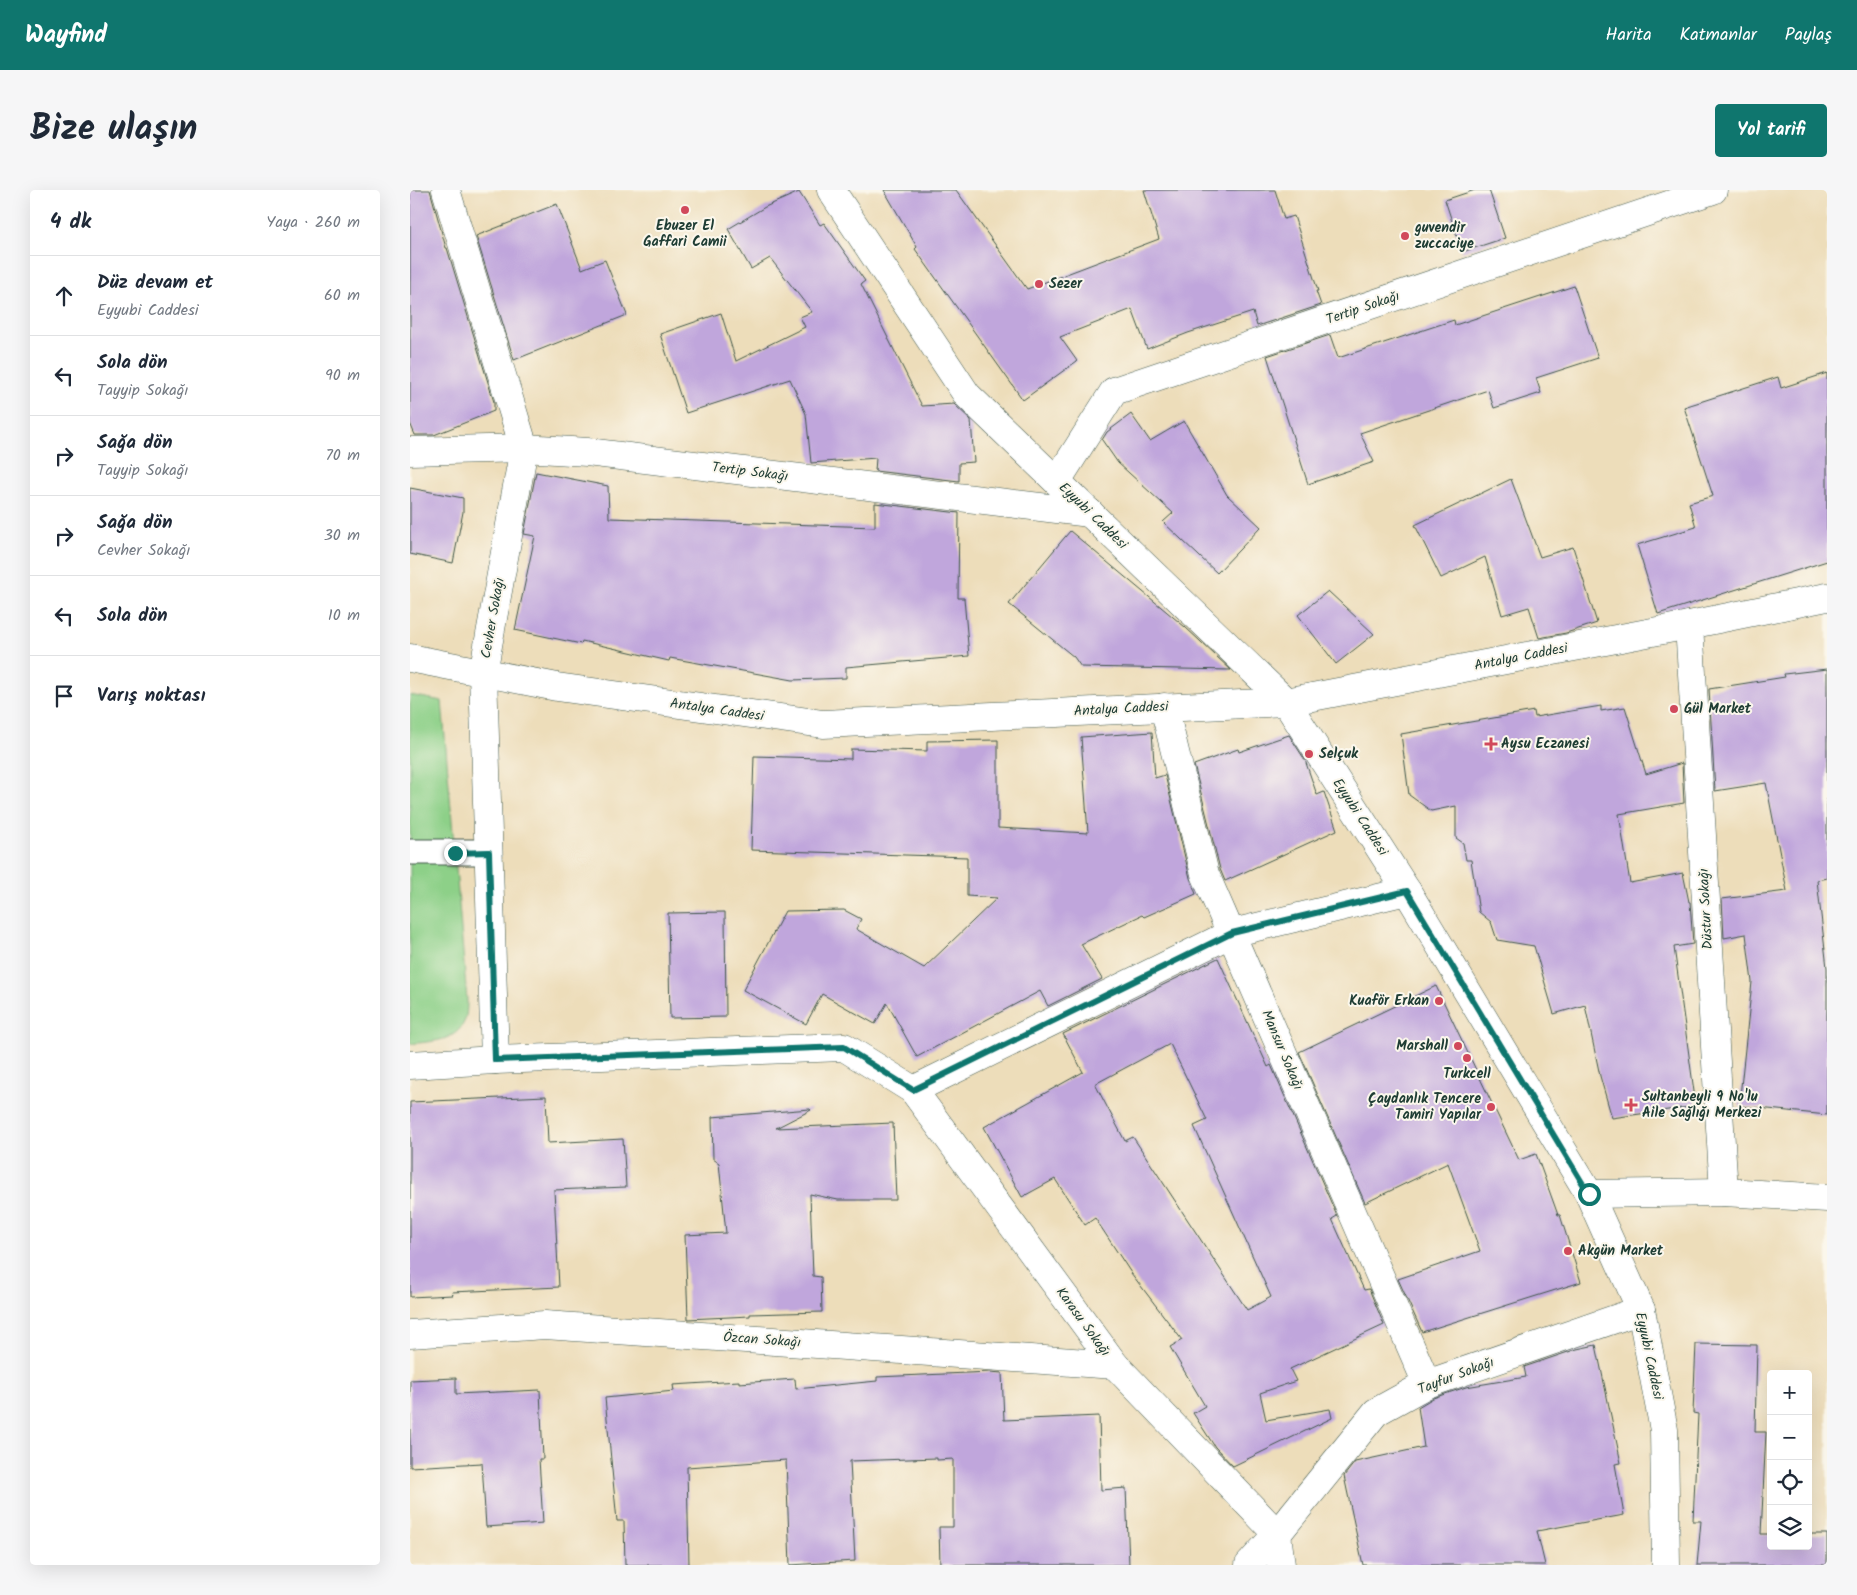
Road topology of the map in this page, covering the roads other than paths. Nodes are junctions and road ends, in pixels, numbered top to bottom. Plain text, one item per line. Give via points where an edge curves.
1 (446, 190) edge
2 (831, 190) edge
3 (1713, 190) edge
4 (524, 448) junction
5 (410, 452) edge
6 (1057, 481) junction
7 (1090, 513) junction
8 (1827, 597) edge
9 (1689, 625) junction
10 (410, 658) edge
11 (483, 673) junction
12 (1286, 702) junction
13 (1164, 707) junction
14 (410, 852) edge
15 (489, 852) junction
16 (1407, 891) junction
17 (1232, 933) junction
18 (495, 1060) junction
19 (410, 1065) edge
20 (913, 1090) junction
21 (1724, 1192) junction
22 (1589, 1194) junction
23 (1827, 1198) edge
24 (1641, 1310) junction
25 (410, 1334) edge
26 (1114, 1365) junction
27 (1427, 1384) junction
28 (1277, 1534) junction
29 (1250, 1565) edge
30 (1281, 1565) edge
31 (1666, 1565) edge

1 - 4 street, Cevher Sokağı
2 - 6 street, Eyyubi Caddesi via 967,395
3 - 6 street, Tertip Sokağı via 1114,391
4 - 5 street, Tertip Sokağı
4 - 7 street, Tertip Sokağı via 597,453
4 - 11 street, Cevher Sokağı
6 - 7 street, Eyyubi Caddesi
7 - 12 street, Eyyubi Caddesi
8 - 9 street, Antalya Caddesi
9 - 12 street, Antalya Caddesi
9 - 21 street, Düstur Sokağı
10 - 11 street, Antalya Caddesi
11 - 13 street, Antalya Caddesi via 557,688 823,724
11 - 15 street, Cevher Sokağı
12 - 13 street, Antalya Caddesi
12 - 16 street, Eyyubi Caddesi
13 - 17 street, Mansur Sokağı via 1205,874
14 - 15 lane
15 - 18 street, Cevher Sokağı
16 - 17 street
16 - 22 street, Eyyubi Caddesi
17 - 20 street
17 - 27 street, Mansur Sokağı
18 - 19 street
18 - 20 street via 844,1047
20 - 26 street, Karasu Sokağı
21 - 22 street
21 - 23 street
22 - 24 street, Eyyubi Caddesi
24 - 27 street, Tayfur Sokağı
24 - 31 street, Eyyubi Caddesi via 1664,1430
25 - 26 street, Özcan Sokağı via 545,1324
26 - 28 street, Karasu Sokağı
27 - 28 street, Tayfur Sokağı via 1376,1412
28 - 29 street, Tayfur Sokağı
28 - 30 street

